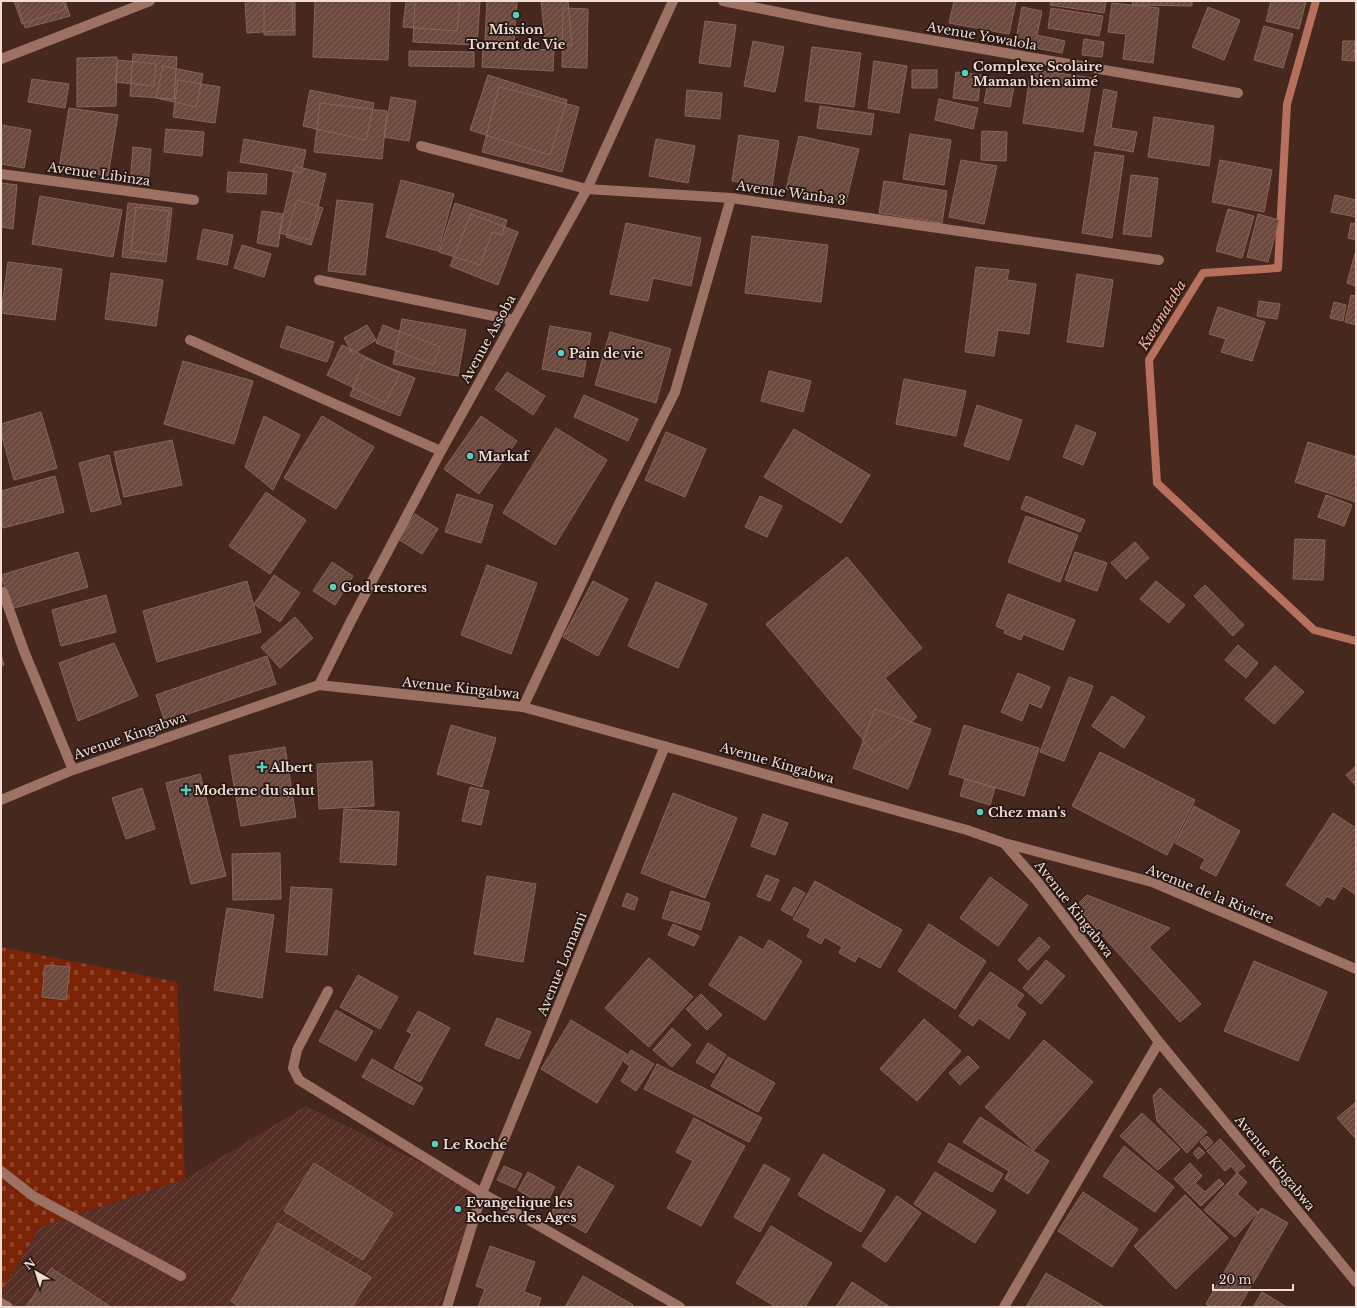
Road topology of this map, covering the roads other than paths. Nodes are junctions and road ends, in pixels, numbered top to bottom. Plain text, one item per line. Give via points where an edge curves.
1 (150, 1) edge
2 (672, 1) edge
3 (723, 1) edge
4 (1, 59) edge
5 (1238, 93) dead end
6 (421, 146) dead end
7 (1, 174) edge
8 (587, 189) junction
9 (731, 198) junction
10 (194, 200) dead end
11 (1159, 260) dead end
12 (319, 280) dead end
13 (513, 320) junction
14 (190, 340) dead end
15 (441, 451) junction
16 (3, 592) dead end
17 (319, 686) junction
18 (523, 707) junction
19 (665, 746) junction
20 (74, 770) junction
21 (1, 800) edge
22 (1004, 843) junction
23 (1356, 969) edge
24 (328, 991) dead end
25 (1160, 1042) junction
26 (1, 1171) edge
27 (482, 1192) junction
28 (181, 1276) dead end
29 (1356, 1282) edge
30 (1, 1303) edge
31 (670, 1304) edge
32 (8, 1307) edge
33 (447, 1307) edge
34 (680, 1307) edge
35 (1004, 1307) edge

1 - 4 street
2 - 8 street, Avenue Assoba
3 - 5 street, Avenue Yowalola via 840,24
6 - 8 street, Avenue Wanba 3
7 - 10 street, Avenue Libinza
8 - 9 street, Avenue Wanba 3
8 - 13 street, Avenue Assoba
9 - 11 street, Avenue Wanba 3
9 - 18 street via 675,392
12 - 13 street
13 - 15 street, Avenue Assoba
14 - 15 street
15 - 17 street, Avenue Assoba
16 - 20 street via 24,651
17 - 18 street, Avenue Kingabwa
17 - 20 street, Avenue Kingabwa
18 - 19 street, Avenue Kingabwa
19 - 22 street, Avenue Kingabwa via 952,826
19 - 27 street, Avenue Lomami
20 - 21 street, Avenue Kingabwa
22 - 23 street, Avenue de la Riviere via 1152,882
22 - 25 street, Avenue Kingabwa via 1037,881
24 - 27 street via 297,1050 293,1068 300,1080
25 - 29 street, Avenue Kingabwa
25 - 35 street
26 - 28 street via 33,1196
27 - 31 street
27 - 33 street, Avenue Lomami
30 - 32 street
31 - 34 street

